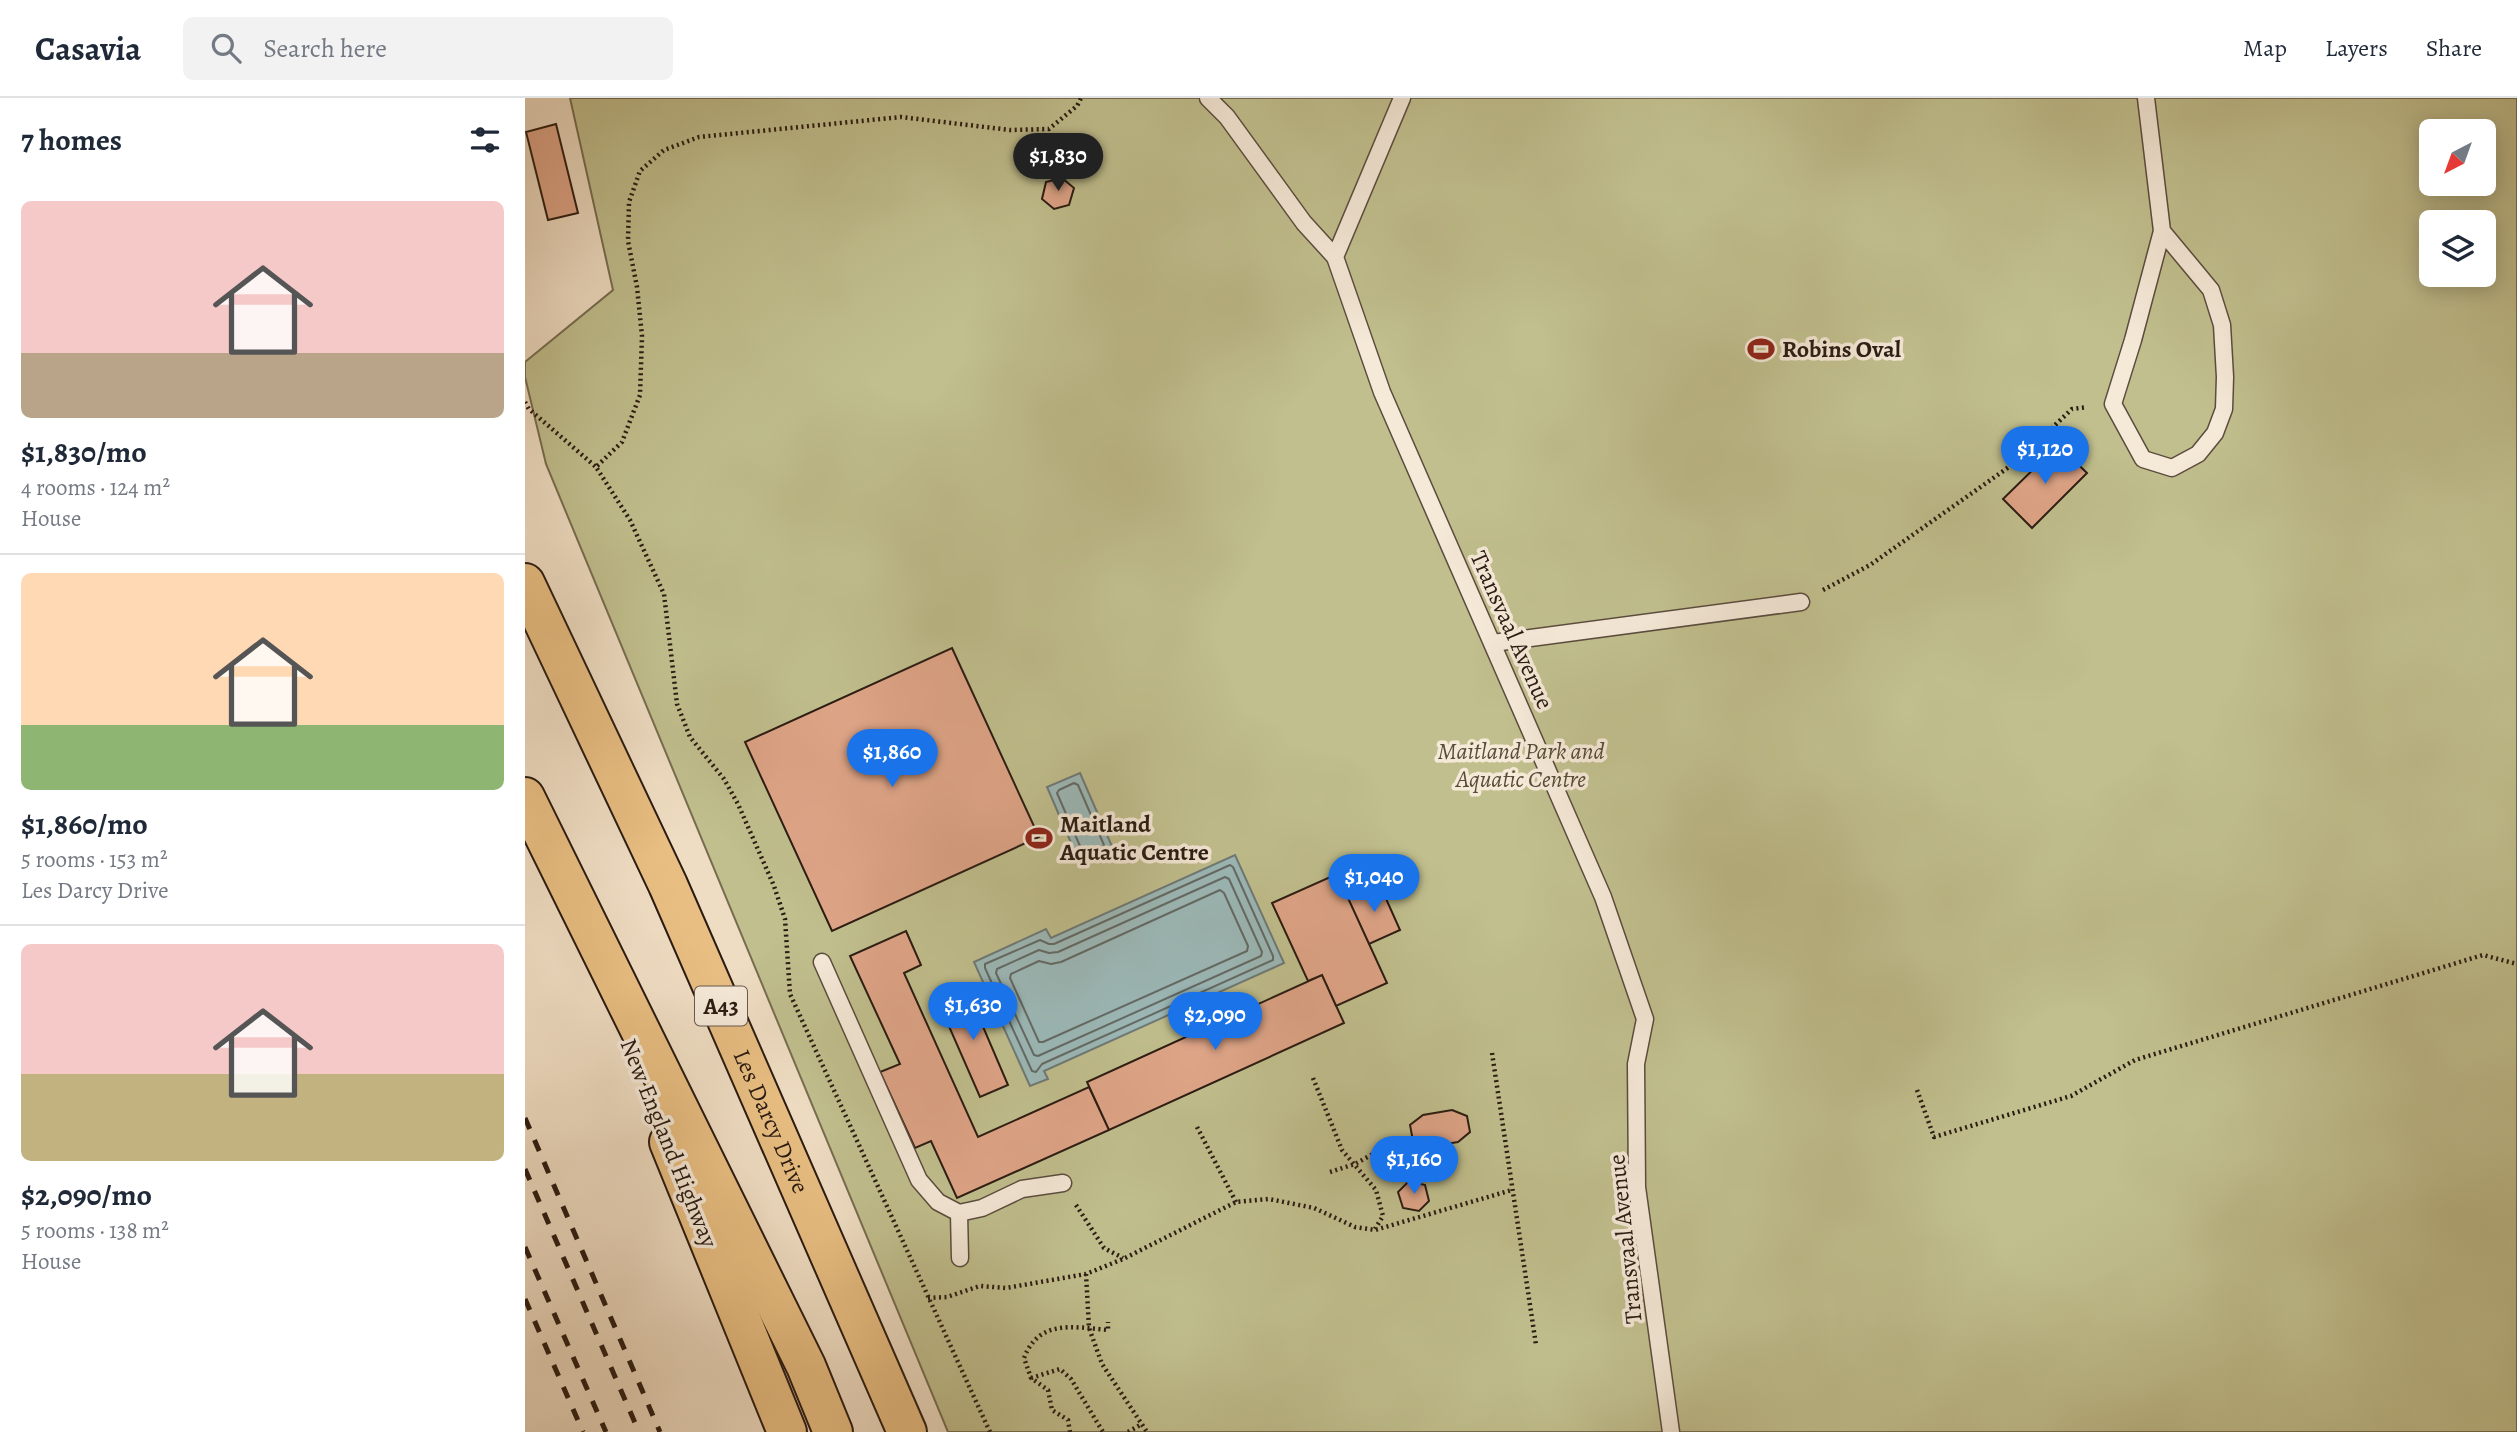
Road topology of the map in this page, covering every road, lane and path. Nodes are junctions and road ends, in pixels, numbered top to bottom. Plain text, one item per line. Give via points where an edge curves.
1 (1081, 98) edge
2 (1208, 98) edge
3 (1402, 98) edge
4 (2146, 98) edge
5 (2162, 231) junction
6 (1335, 257) junction
7 (525, 402) edge
8 (2113, 404) junction
9 (596, 467) junction
10 (525, 583) edge
11 (1801, 602) joint
12 (1493, 643) junction
13 (525, 797) edge
14 (552, 854) junction
15 (822, 962) dead end
16 (2517, 964) edge
17 (1492, 1053) dead end
18 (1313, 1078) dead end
19 (1917, 1090) dead end
20 (1197, 1127) dead end
21 (1380, 1150) dead end
22 (1355, 1164) junction
23 (1330, 1172) dead end
24 (1063, 1183) joint
25 (1512, 1190) junction
26 (1236, 1202) junction
27 (959, 1213) junction
28 (1375, 1230) junction
29 (960, 1258) dead end
30 (1123, 1259) junction
31 (1086, 1274) junction
32 (928, 1298) junction
33 (1108, 1322) dead end
34 (1089, 1328) junction
35 (1536, 1345) dead end
36 (1031, 1378) junction
37 (1142, 1424) junction
38 (787, 1432) edge
39 (833, 1432) edge
40 (907, 1432) edge
41 (990, 1432) edge
42 (1070, 1432) edge
43 (1103, 1432) edge
44 (1128, 1432) edge
45 (1147, 1432) edge
46 (1671, 1432) edge

1 - 9 path via 1049,128 1010,130 901,117 699,137 664,150 640,171 629,202 628,241 642,336 641,395 622,442
2 - 6 lane, Transvaal Avenue
3 - 6 lane
4 - 5 lane
5 - 8 lane
5 - 8 lane via 2211,290 2222,326 2224,409 2215,433 2198,454 2172,468 2143,459
6 - 12 lane, Transvaal Avenue via 1382,392
7 - 9 path
8 - 11 path via 2072,410 2016,462 1870,565
9 - 32 path via 630,520 664,594 677,705 690,737 738,804 773,886 785,919 790,994
10 - 40 highway, Les Darcy Drive / A43 via 668,885
11 - 12 lane
12 - 46 lane, Transvaal Avenue via 1603,898 1645,1019 1636,1064 1637,1187
13 - 14 highway
14 - 38 highway, New England Highway
14 - 39 highway via 806,1366
15 - 27 lane via 919,1180 938,1202
16 - 19 path via 2483,955 2135,1060 2071,1096 1934,1137
17 - 25 path
18 - 22 path via 1342,1150
20 - 26 path
21 - 22 path
22 - 23 path
22 - 28 path via 1376,1190 1383,1216
24 - 27 lane via 1023,1189
24 - 30 path via 1104,1248
25 - 28 path
25 - 35 path
26 - 28 path via 1280,1201
26 - 30 path
27 - 29 lane
30 - 31 path
31 - 32 path via 1006,1288 980,1286
31 - 34 path
32 - 41 path
33 - 34 path via 1108,1330
34 - 36 path via 1052,1328 1037,1336 1024,1358
34 - 37 path via 1102,1364
36 - 42 path via 1048,1390 1052,1410 1068,1420
36 - 43 path via 1060,1369
37 - 44 path
37 - 45 path

